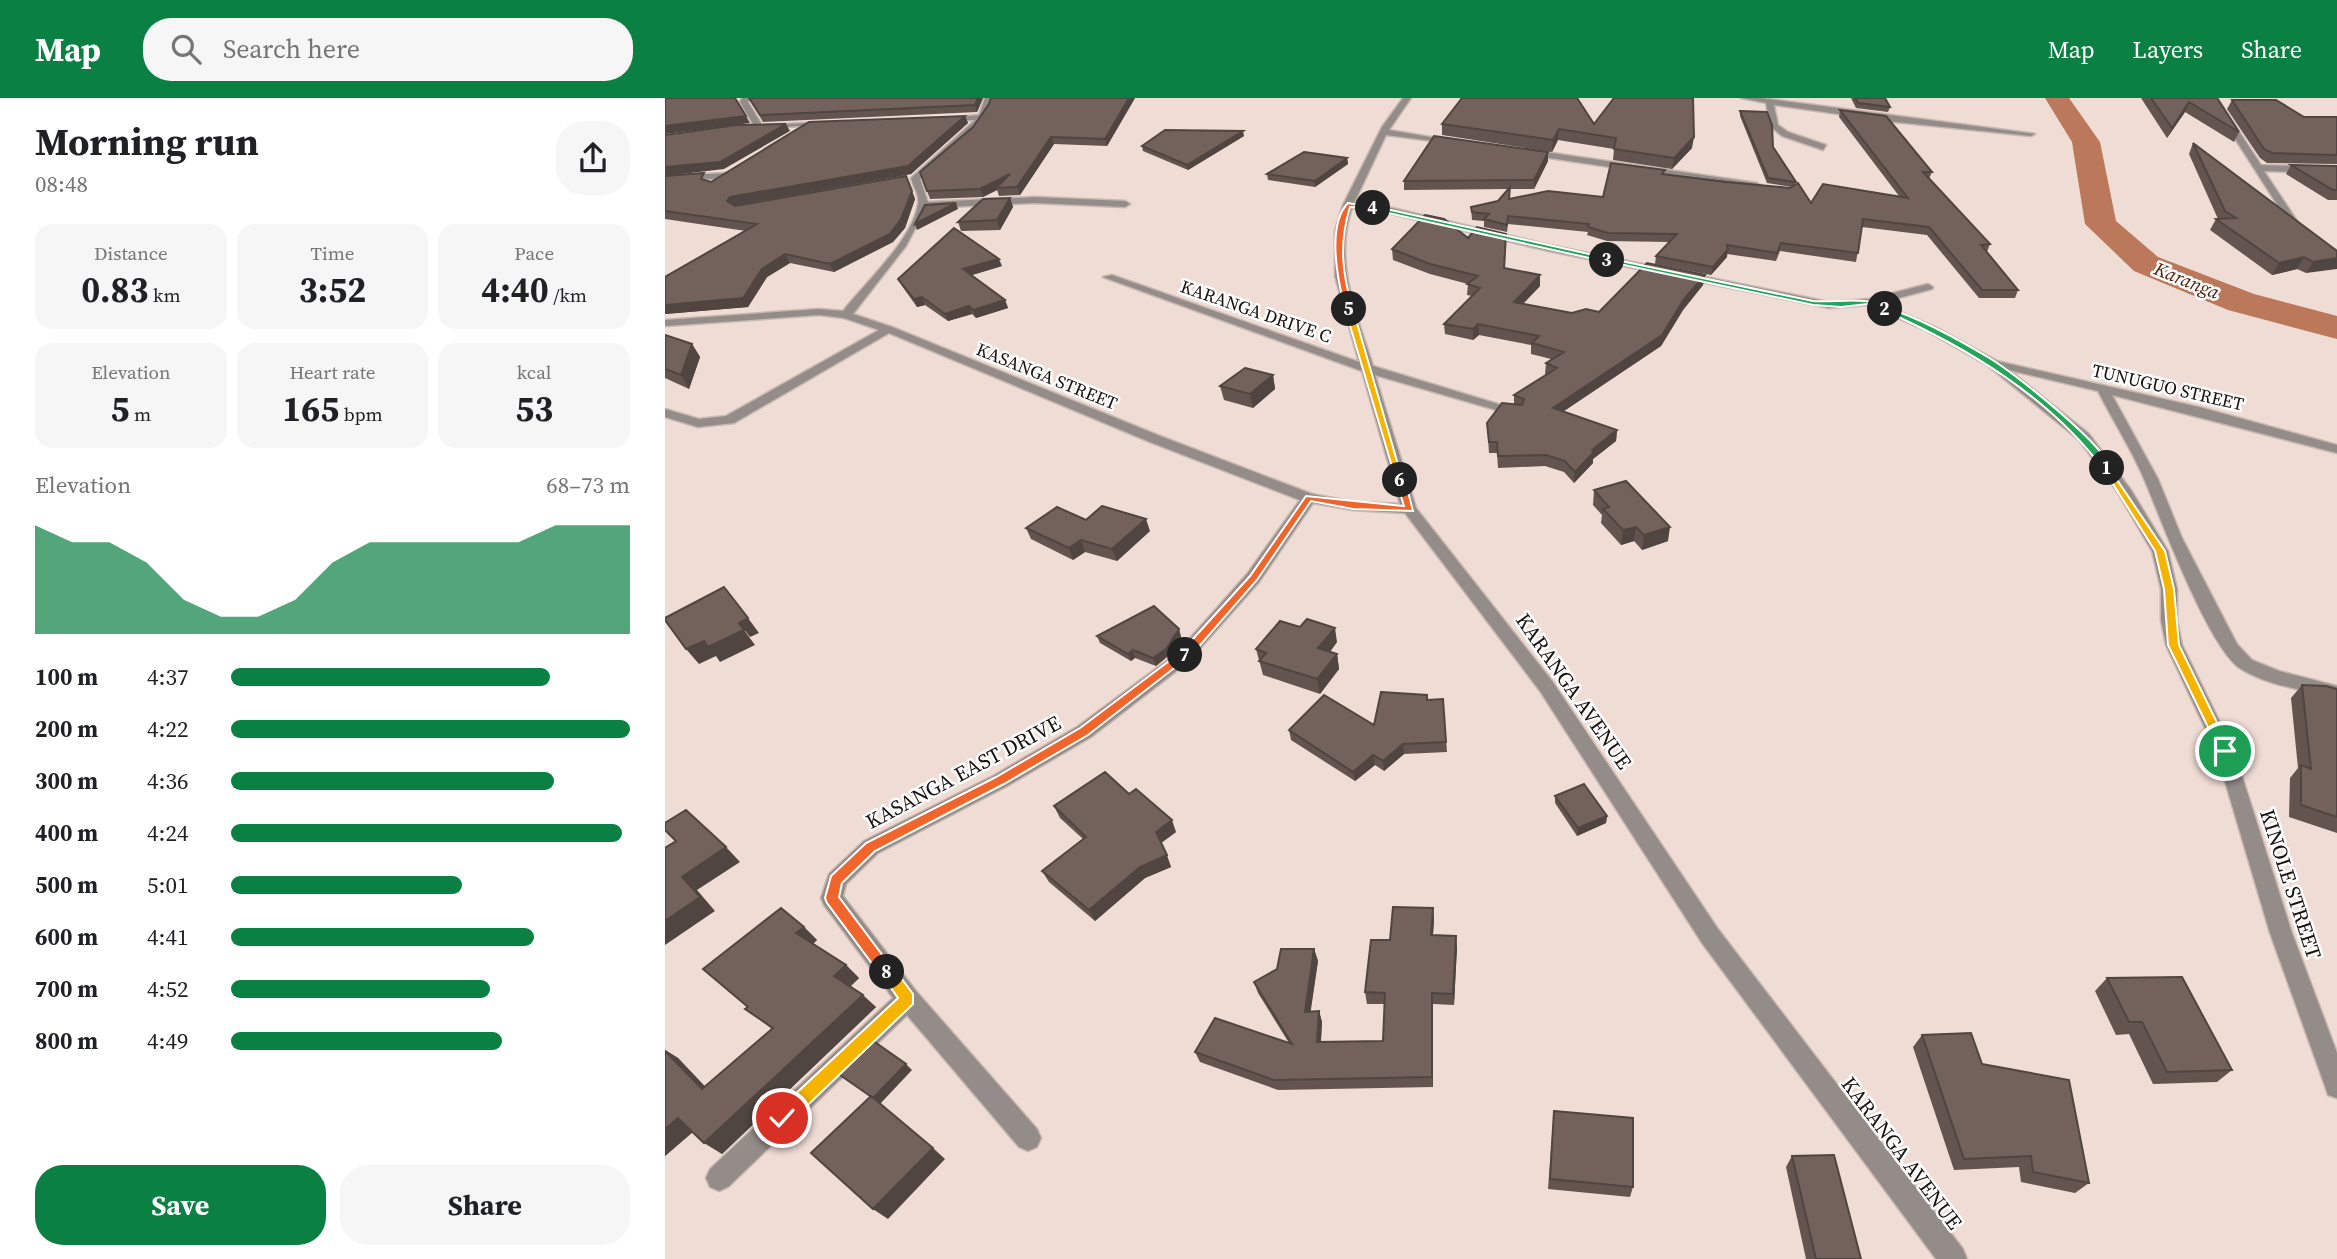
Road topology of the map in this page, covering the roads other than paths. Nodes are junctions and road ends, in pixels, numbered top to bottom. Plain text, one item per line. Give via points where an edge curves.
1 (746, 98) edge
2 (989, 98) edge
3 (1407, 98) edge
4 (1745, 98) edge
5 (1829, 98) edge
6 (2213, 98) edge
7 (1770, 102) junction
8 (1839, 111) junction
9 (981, 117) junction
10 (929, 119) edge
11 (837, 123) edge
12 (811, 124) junction
13 (1386, 132) junction
14 (2031, 134) dead end
15 (791, 139) edge
16 (1467, 143) edge
17 (1823, 147) dead end
18 (1520, 151) edge
19 (2256, 168) junction
20 (735, 170) edge
21 (2337, 170) edge
22 (725, 175) junction
23 (915, 178) junction
24 (665, 179) edge
25 (904, 180) edge
26 (713, 185) edge
27 (1762, 186) edge
28 (1125, 204) dead end
29 (923, 205) junction
30 (1348, 205) junction
31 (2337, 256) edge
32 (1108, 277) dead end
33 (1927, 288) dead end
34 (1869, 302) junction
35 (846, 315) junction
36 (665, 323) edge
37 (888, 329) junction
38 (1991, 362) junction
39 (1366, 368) junction
40 (2103, 389) junction
41 (1515, 411) edge
42 (665, 413) edge
43 (2337, 449) edge
44 (1309, 498) junction
45 (1409, 509) junction
46 (2337, 692) edge
47 (908, 999) junction
48 (2337, 1086) edge
49 (1028, 1138) dead end
50 (719, 1178) dead end
51 (1953, 1259) edge

1 - 12 street via 754,127
2 - 9 street
3 - 13 street, KARANGA AVENUE
4 - 7 street
5 - 8 street
6 - 19 street
7 - 8 street
7 - 17 street via 1774,126
8 - 14 street
9 - 10 street
9 - 23 street
11 - 12 street
12 - 15 street
13 - 16 street
13 - 30 street, KARANGA AVENUE
18 - 27 street
19 - 21 street
19 - 31 street via 2297,229
20 - 22 street
22 - 24 street
22 - 26 street
23 - 25 street
23 - 29 street
28 - 29 street via 1035,200
29 - 35 street via 915,228
30 - 34 street via 1813,303
30 - 39 street, KARANGA AVENUE via 1340,231 1340,276
32 - 39 street, KARANGA DRIVE C
33 - 34 street
34 - 38 street, KINOLE STREET
35 - 36 street, KASANGA STREET via 778,313
35 - 37 street, KASANGA STREET
37 - 42 street via 729,420 698,423
37 - 44 street, KASANGA STREET
38 - 40 street, TUNUGUO STREET
38 - 48 street, KINOLE STREET via 2084,437 2124,490 2160,551 2174,645 2225,751 2281,933
39 - 41 street, KARANGA DRIVE C
39 - 45 street, KARANGA AVENUE
40 - 43 street, TUNUGUO STREET
40 - 46 street via 2151,478 2174,538 2230,648 2246,664 2275,676
44 - 45 street, KASANGA STREET
44 - 47 street, KASANGA EAST DRIVE via 1253,578 1182,658 1084,732 871,847 836,880 832,898
45 - 51 street, KARANGA AVENUE via 1546,686 1710,936
47 - 49 street, KASANGA EAST DRIVE
47 - 50 street

